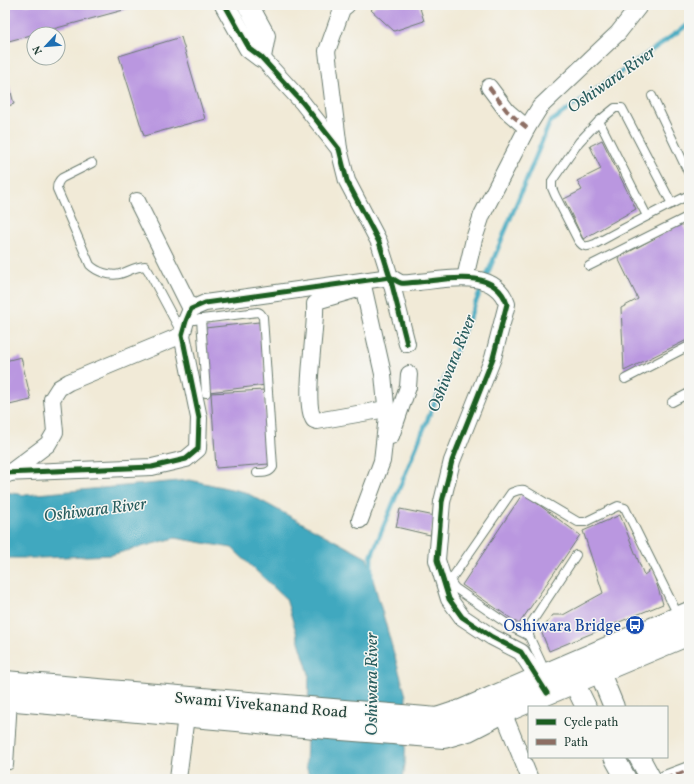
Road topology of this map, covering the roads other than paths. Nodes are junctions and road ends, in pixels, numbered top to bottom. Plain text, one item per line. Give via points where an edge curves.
1 (225, 5) edge
2 (248, 5) edge
3 (347, 5) edge
4 (640, 5) edge
5 (262, 57) junction
6 (489, 87) dead end
7 (652, 96) dead end
8 (599, 121) junction
9 (527, 128) junction
10 (339, 149) junction
11 (92, 163) dead end
12 (689, 174) edge
13 (689, 195) edge
14 (137, 201) dead end
15 (672, 204) junction
16 (647, 216) junction
17 (689, 216) edge
18 (589, 266) dead end
19 (390, 277) junction
20 (471, 278) junction
21 (363, 284) junction
22 (190, 321) junction
23 (407, 344) dead end
24 (689, 346) edge
25 (409, 374) dead end
26 (625, 379) dead end
27 (206, 393) dead end
28 (689, 393) edge
29 (672, 402) dead end
30 (386, 410) junction
31 (382, 461) junction
32 (257, 473) dead end
33 (6, 474) edge
34 (360, 520) dead end
35 (576, 555) dead end
36 (686, 622) edge
37 (529, 636) junction
38 (596, 663) junction
39 (554, 679) junction
40 (8, 693) edge
41 (585, 706) edge
42 (614, 706) edge
43 (176, 709) junction
44 (503, 712) junction
45 (464, 720) junction
46 (615, 758) edge
47 (640, 758) edge
48 (9, 765) dead end
49 (689, 770) edge
50 (178, 779) edge
51 (530, 779) edge
52 (626, 779) edge
53 (651, 779) edge
54 (665, 779) edge

1 - 5 street via 249,48
2 - 5 street via 265,36
3 - 10 street via 342,9 327,51
4 - 9 street via 618,33 540,107
5 - 10 street
6 - 9 street via 507,111
7 - 12 lane
8 - 15 lane via 615,108 622,108
8 - 16 lane
8 - 16 lane via 579,142 552,181 555,195 580,244 584,246 595,244
9 - 20 street via 482,215 474,239
10 - 19 street via 347,181 379,242
11 - 22 lane via 58,180 57,185 90,265 112,275 145,266
13 - 15 lane
14 - 22 street
15 - 16 lane
17 - 18 lane
19 - 20 street via 402,283
19 - 21 street
19 - 23 street
20 - 39 street via 497,288 507,304 493,358 452,461 442,502 437,560 449,599 462,617 521,652
21 - 22 street via 205,303
21 - 30 street via 383,374
21 - 30 street via 315,304 309,389 311,415 317,421
22 - 27 lane
22 - 32 lane via 258,312 263,317 273,467 267,472
22 - 33 street via 58,388 52,399 56,432 48,444
22 - 33 street via 199,418 198,449 186,459 152,467
24 - 26 lane
25 - 31 street via 408,387
28 - 29 lane
30 - 31 street
31 - 34 street
35 - 37 lane via 530,625
36 - 37 lane via 625,508 618,506 585,522 578,522 520,489 511,493 451,581 455,588
36 - 38 main road, Swami Vivekanand Road
37 - 39 lane
38 - 39 main road, Swami Vivekanand Road
38 - 42 street
39 - 41 street
39 - 44 main road, Swami Vivekanand Road
39 - 45 main road, Swami Vivekanand Road
40 - 43 main road, Swami Vivekanand Road
40 - 48 lane
43 - 45 main road, Swami Vivekanand Road via 440,728
43 - 50 street
44 - 45 main road, Swami Vivekanand Road
44 - 51 street
46 - 52 street
47 - 53 street
49 - 54 street

